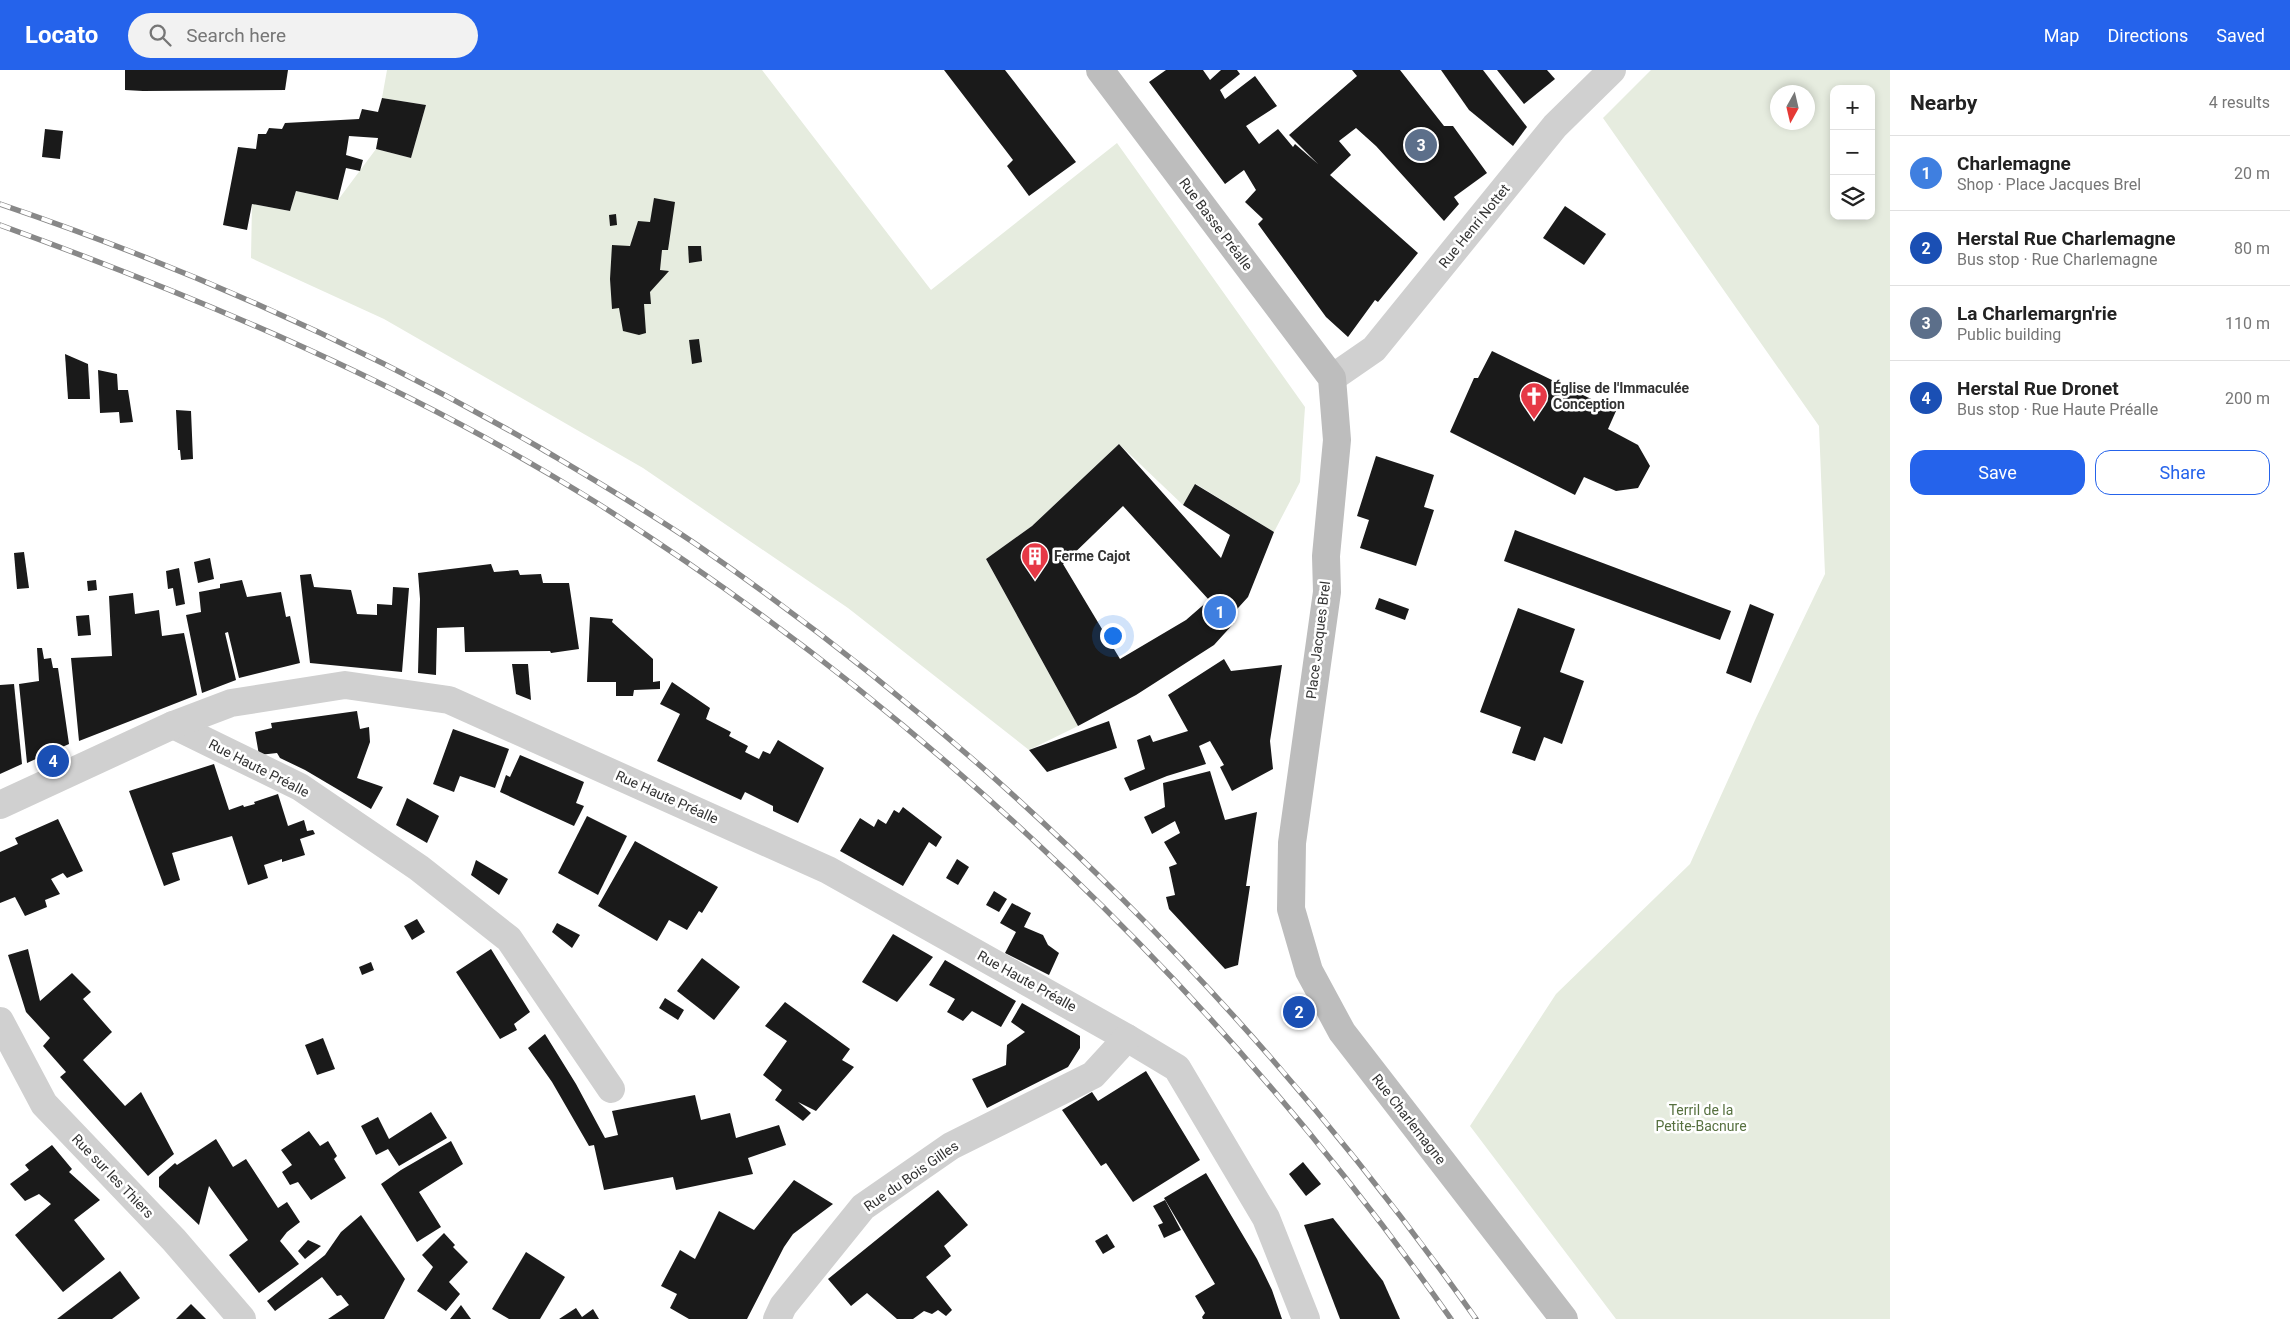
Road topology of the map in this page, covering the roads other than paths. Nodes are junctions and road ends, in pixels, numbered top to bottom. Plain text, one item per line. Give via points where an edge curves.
1 (1100, 70) edge
2 (1612, 70) edge
3 (1332, 378) junction
4 (174, 725) junction
5 (0, 805) edge
6 (1291, 901) joint
7 (0, 1021) edge
8 (1127, 1038) junction
9 (611, 1090) dead end
10 (242, 1319) edge
11 (777, 1319) edge
12 (1306, 1319) edge
13 (1564, 1319) edge

1 - 3 street, Rue Basse Préalle
2 - 3 street, Rue Henri Nottet via 1555,126 1374,349
3 - 6 street, Place Jacques Brel via 1337,440 1326,556 1327,592 1293,834
4 - 5 street, Rue Haute Préalle
4 - 8 street, Rue Haute Préalle via 231,703 345,685 450,700 828,870
4 - 9 street, Rue Haute Préalle via 300,787 419,868 509,939
6 - 13 street, Rue Charlemagne via 1310,971 1342,1032
7 - 10 street, Rue sur les Thiers via 44,1104 174,1240
8 - 11 street, Rue du Bois Gilles via 1093,1075 951,1146 863,1207 783,1306
8 - 12 street via 1177,1068 1266,1218

